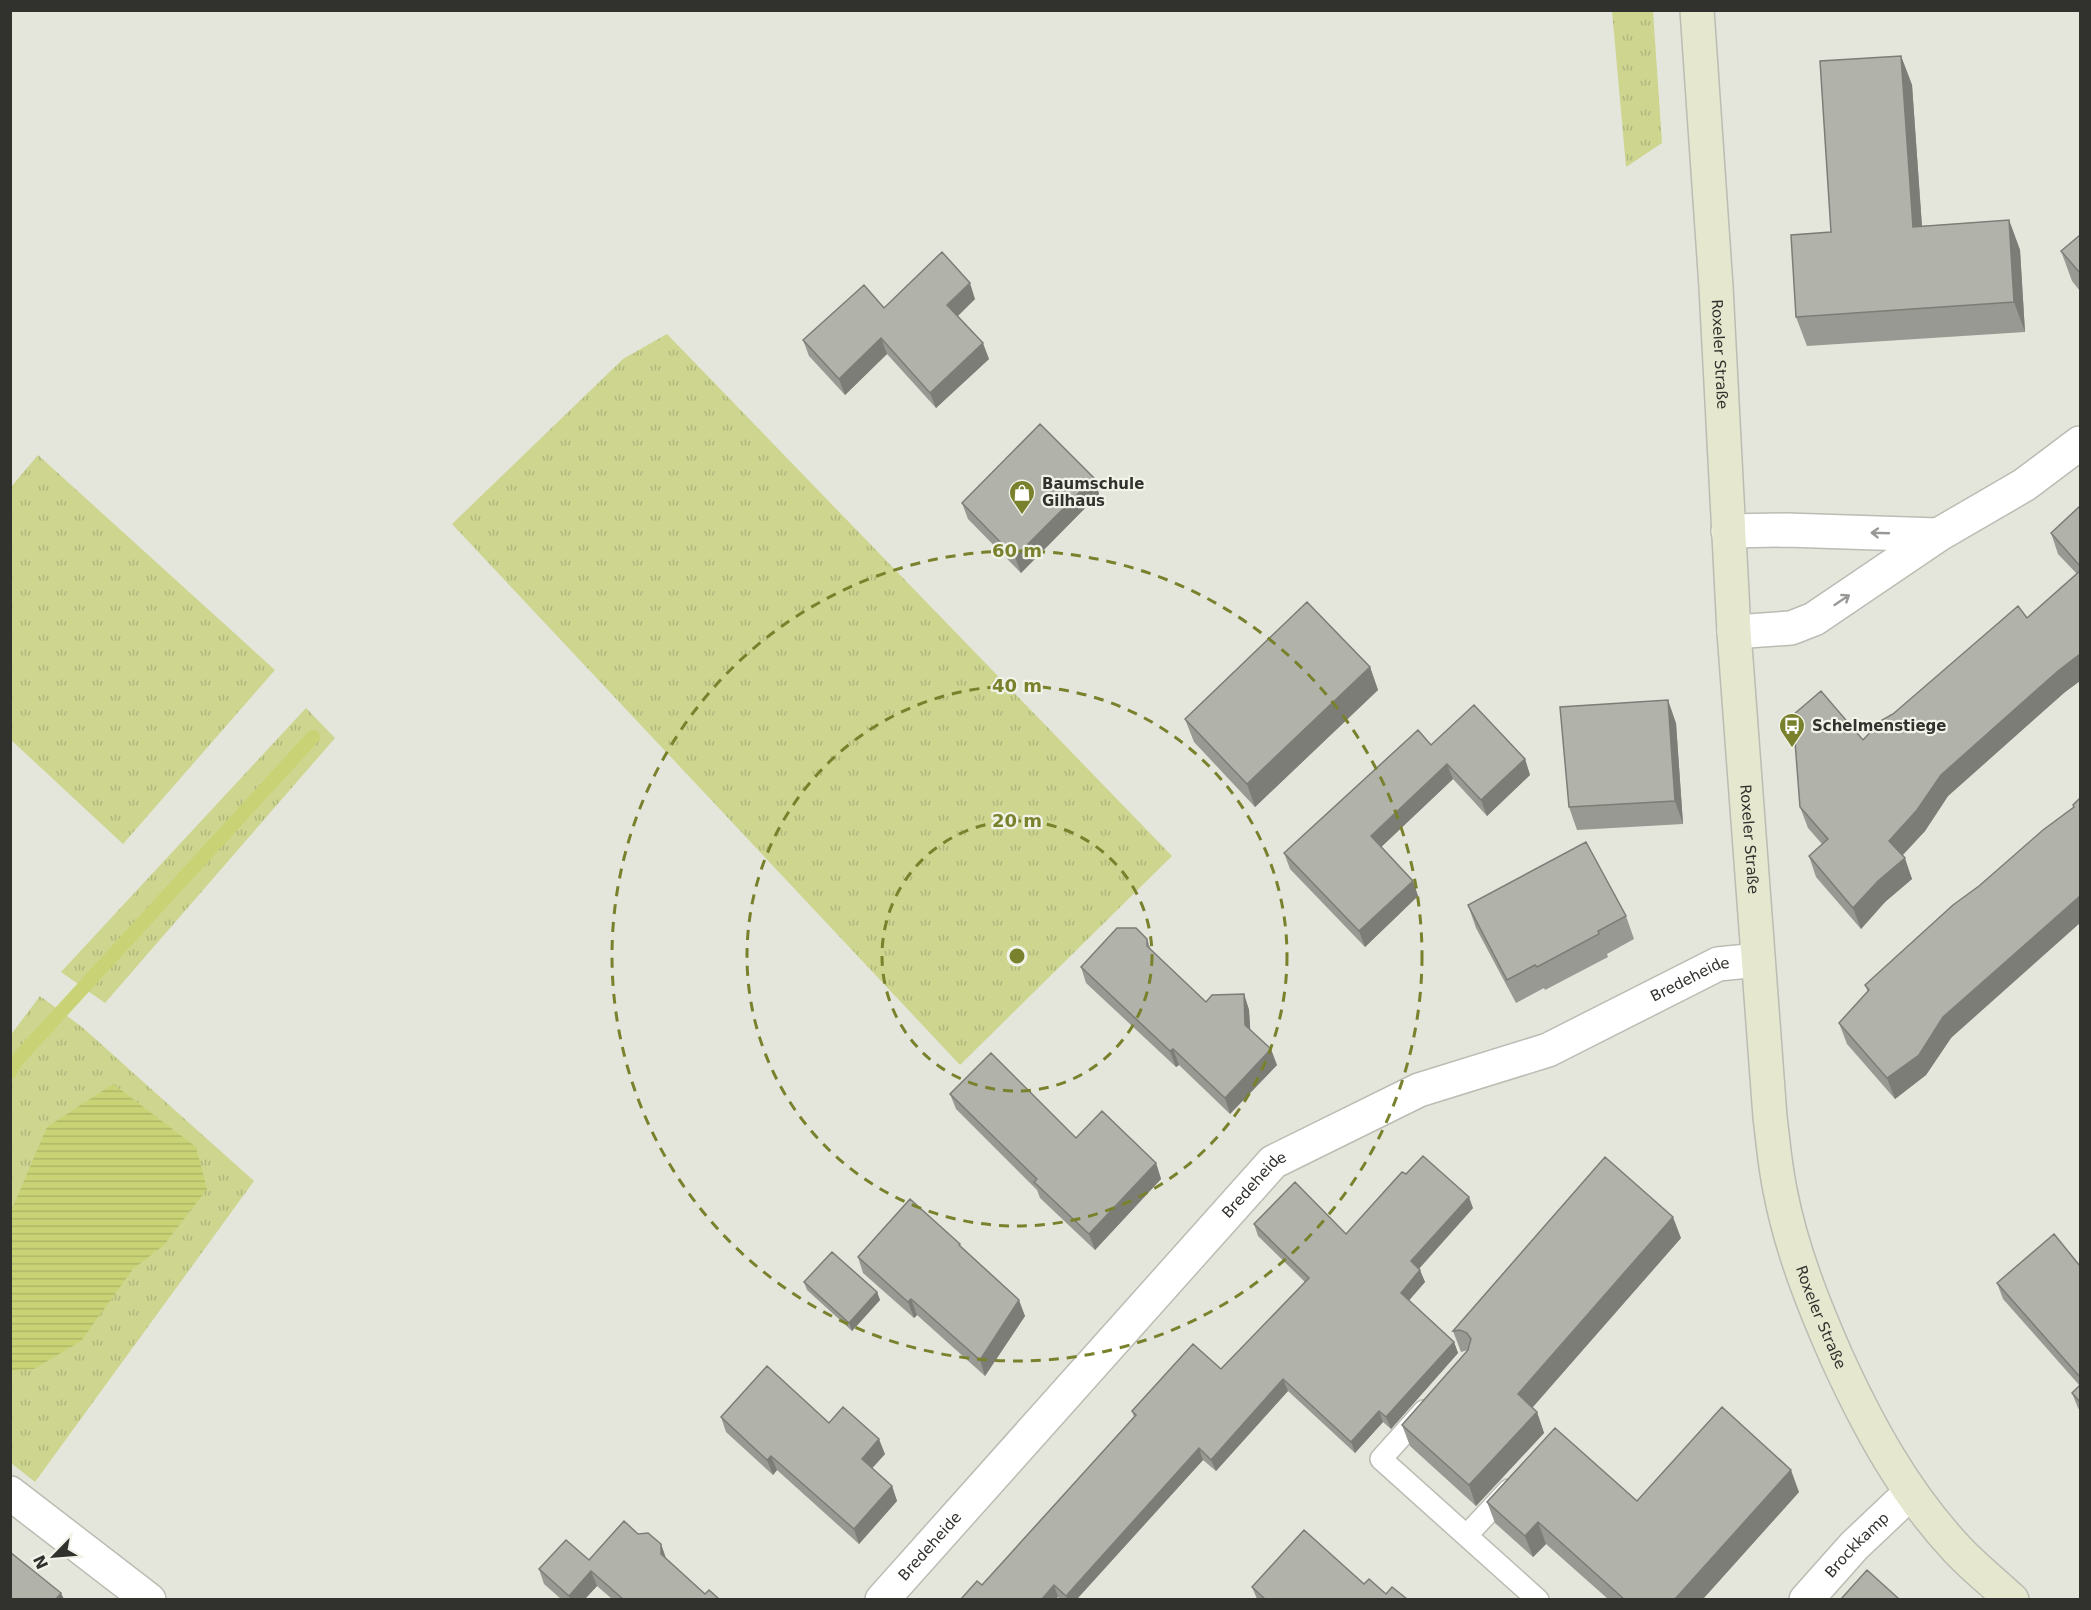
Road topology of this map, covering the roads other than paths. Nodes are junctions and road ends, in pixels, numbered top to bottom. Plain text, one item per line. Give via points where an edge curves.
1 (1698, 10) edge
2 (2080, 443) edge
3 (1728, 531) junction
4 (1938, 535) junction
5 (1734, 632) junction
6 (1758, 960) junction
7 (1435, 1398) edge
8 (1524, 1474) edge
9 (10, 1493) edge
10 (1910, 1493) junction
11 (1467, 1535) junction
12 (149, 1599) edge
13 (882, 1599) edge
14 (1538, 1599) edge
15 (1806, 1599) edge
16 (2012, 1599) edge

1 - 3 main road, Roxeler Straße
2 - 4 street via 2024,485
4 -> 3 street
3 - 5 main road, Roxeler Straße
5 -> 4 street via 1791,628 1814,619
5 - 6 main road, Roxeler Straße
6 - 10 main road, Roxeler Straße via 1780,1190 1799,1262 1849,1383 1877,1440
6 - 13 street, Bredeheide via 1718,964 1548,1050 1419,1090 1274,1162
7 - 11 lane via 1381,1459
8 - 11 lane
9 - 12 street
10 - 15 street, Brockkamp
10 - 16 main road, Roxeler Straße via 1955,1548
11 - 14 lane

